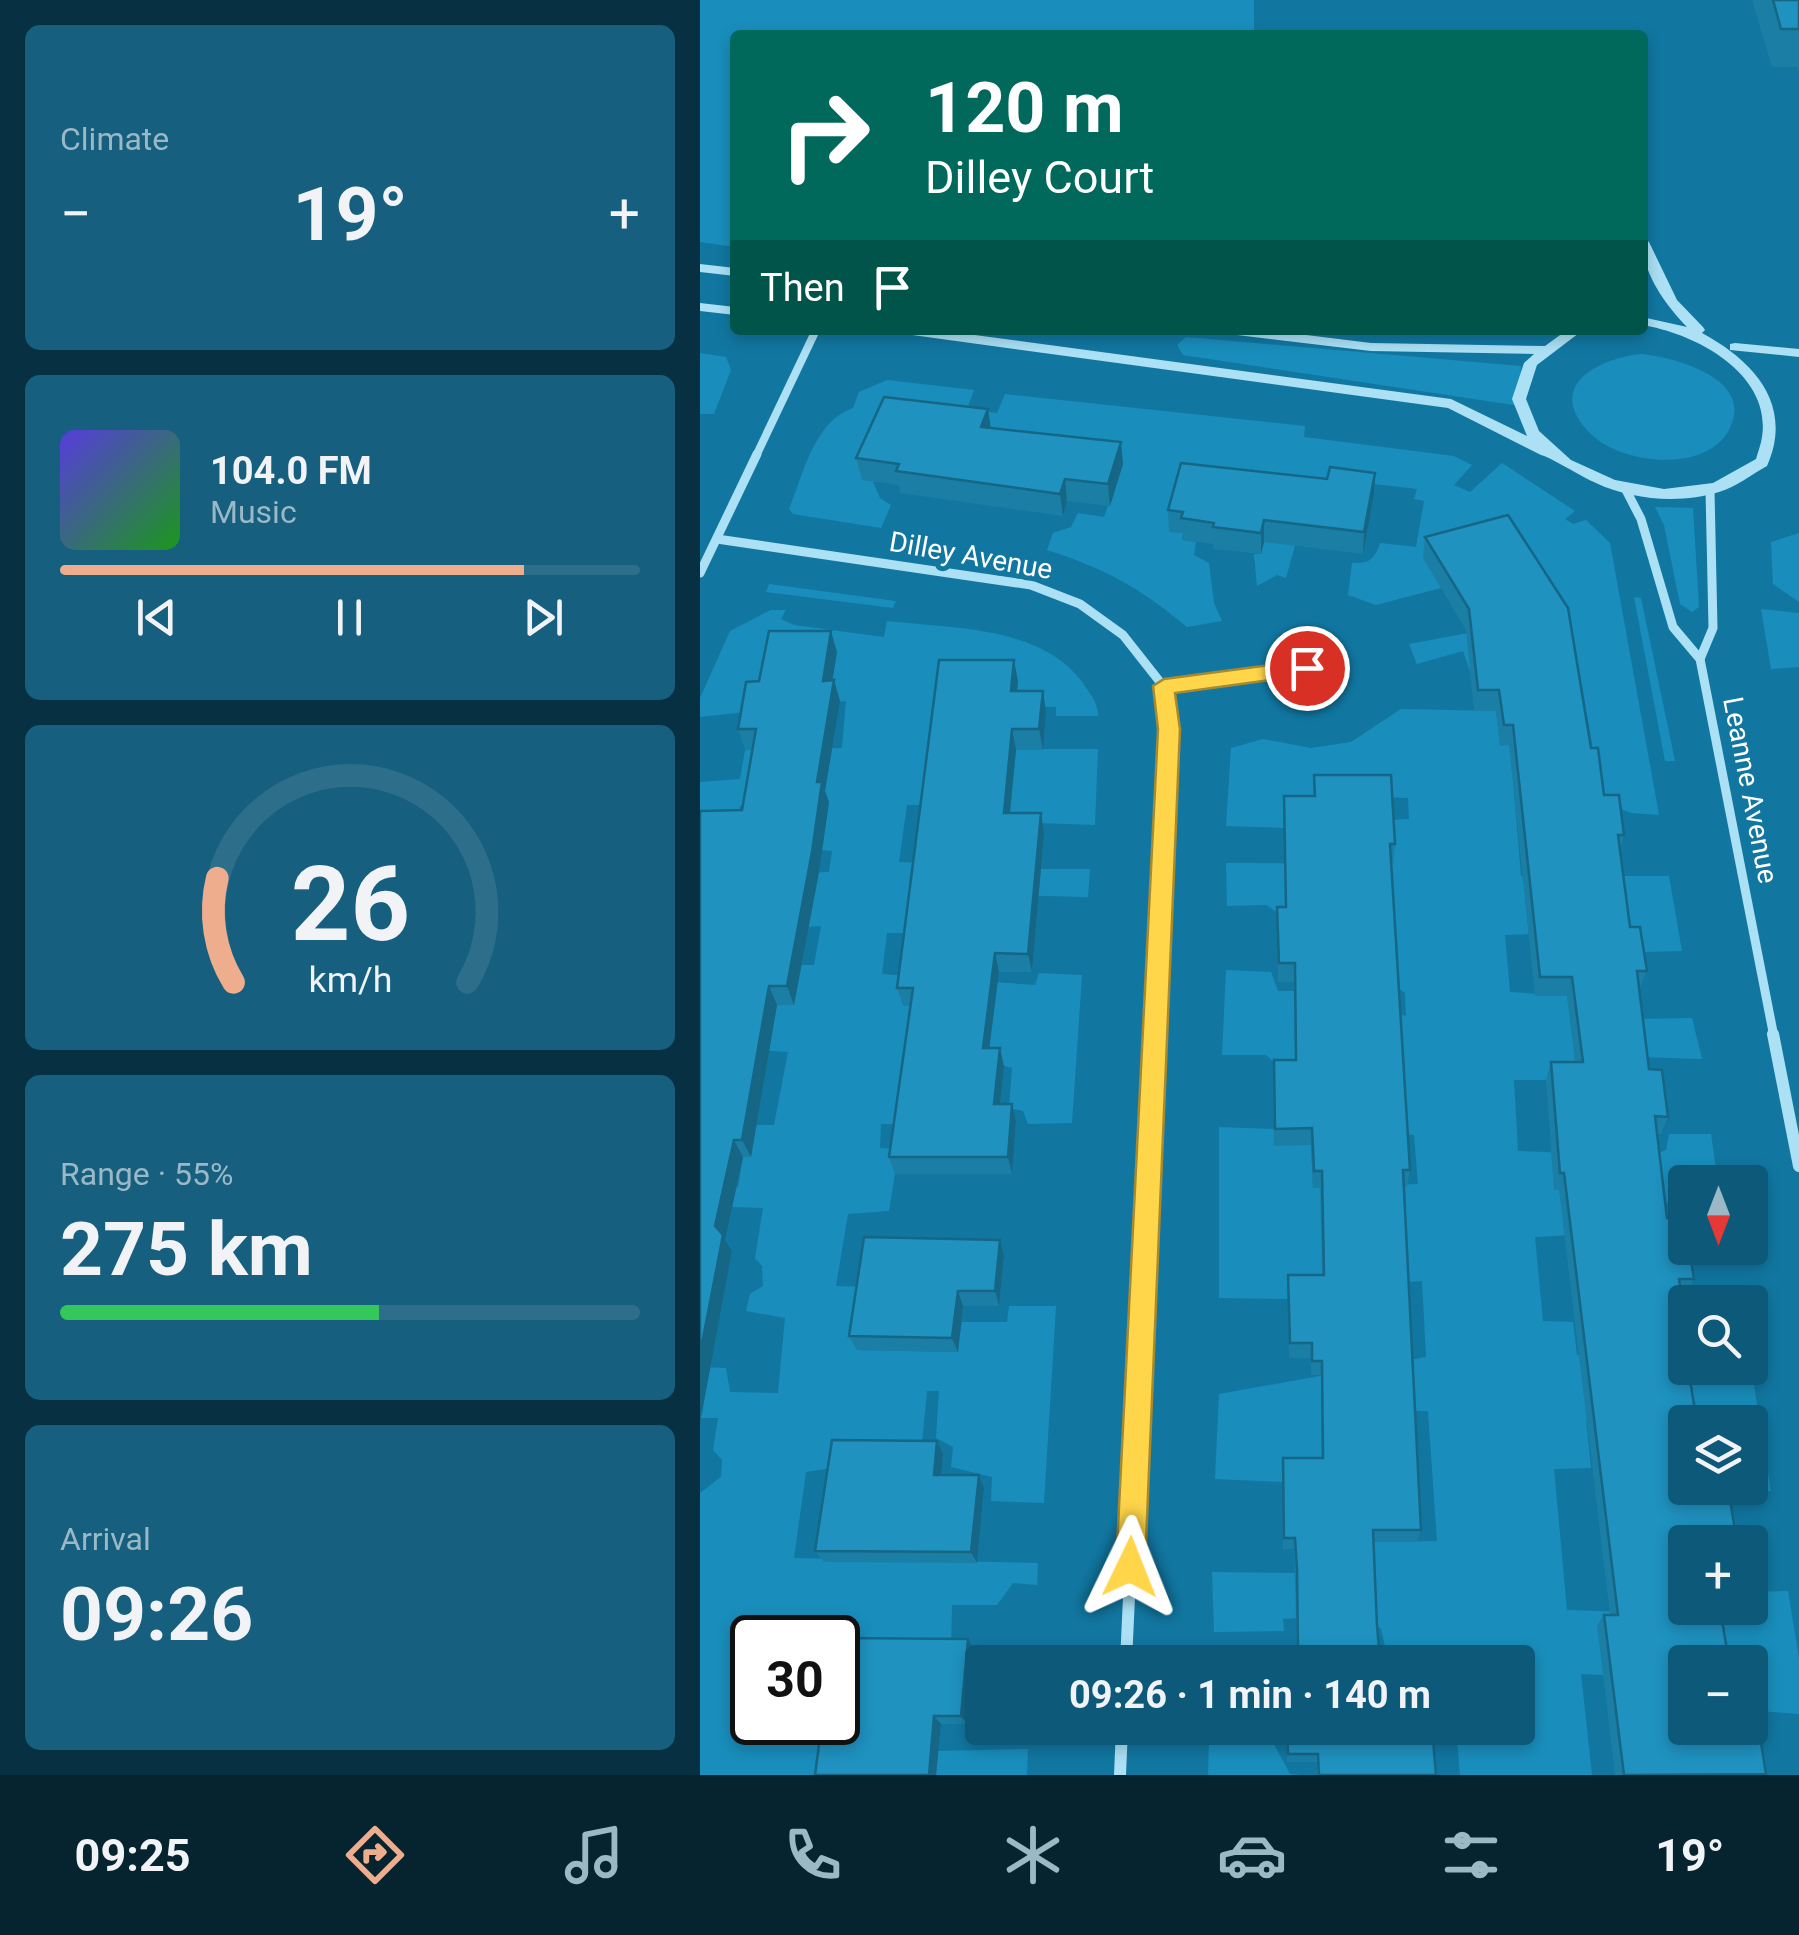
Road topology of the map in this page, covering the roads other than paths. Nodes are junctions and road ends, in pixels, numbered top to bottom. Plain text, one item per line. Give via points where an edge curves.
1 (1648, 254) edge
2 (700, 268) edge
3 (730, 271) edge
4 (700, 307) edge
5 (730, 310) edge
6 (1648, 323) edge
7 (1698, 330) junction
8 (814, 335) edge
9 (942, 335) edge
10 (1271, 335) edge
11 (1568, 335) edge
12 (1734, 347) junction
13 (1542, 350) junction
14 (1799, 352) edge
15 (1546, 452) junction
16 (1626, 490) junction
17 (1710, 490) junction
18 (717, 539) junction
19 (700, 573) edge
20 (1700, 659) junction
21 (1307, 668) dead end
22 (1164, 686) junction
23 (1799, 1166) edge
24 (1127, 1645) edge
25 (1121, 1745) edge
26 (1120, 1775) edge

1 - 7 street via 1671,302
2 - 3 street
4 - 5 street
6 - 7 street
7 - 12 street
8 - 18 street
9 - 15 street via 1452,404
10 - 13 street via 1371,347
11 - 13 street
12 - 14 street
12 - 17 street via 1773,384 1783,428 1773,452 1748,475
13 - 15 street via 1519,385 1519,407
15 - 16 street via 1588,478
16 - 17 street
16 - 20 street, Leanne Avenue via 1673,627
17 - 20 street, Leanne Avenue via 1714,628
18 - 19 street
18 - 22 street, Dilley Avenue via 1031,585 1080,604 1123,635
20 - 23 street, Leanne Avenue
21 - 22 street
22 - 24 street via 1169,729
25 - 26 street

